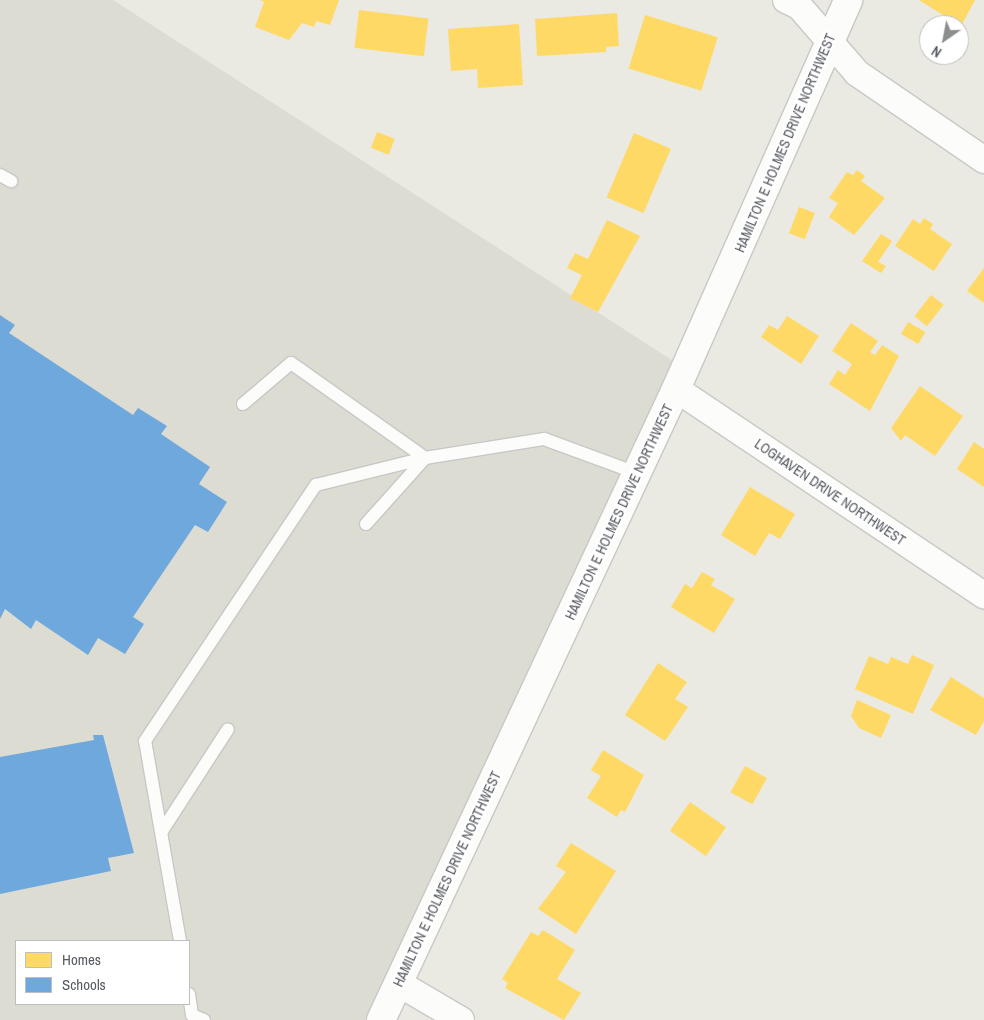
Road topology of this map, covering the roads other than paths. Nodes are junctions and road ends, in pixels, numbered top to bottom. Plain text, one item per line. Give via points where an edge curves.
1 (786, 0) edge
2 (848, 0) edge
3 (828, 40) junction
4 (984, 160) edge
5 (676, 389) junction
6 (244, 404) dead end
7 (425, 458) junction
8 (637, 473) junction
9 (366, 524) dead end
10 (984, 595) edge
11 (228, 729) dead end
12 (162, 831) junction
13 (180, 940) edge
14 (398, 983) junction
15 (188, 1017) edge
16 (204, 1020) edge
17 (381, 1020) edge
18 (461, 1020) edge

1 - 3 street via 799,6
2 - 3 main road, HAMILTON E HOLMES DRIVE NORTHWEST
3 - 4 street via 856,73
3 - 5 main road, HAMILTON E HOLMES DRIVE NORTHWEST via 779,163
5 - 8 main road, HAMILTON E HOLMES DRIVE NORTHWEST
5 - 10 street, LOGHAVEN DRIVE NORTHWEST
6 - 7 lane via 291,363
7 - 8 lane via 544,438
7 - 9 lane
7 - 12 lane via 316,484 145,741
8 - 14 main road, HAMILTON E HOLMES DRIVE NORTHWEST
11 - 12 lane
12 - 13 lane
14 - 17 main road, HAMILTON E HOLMES DRIVE NORTHWEST
14 - 18 street
15 - 16 lane

